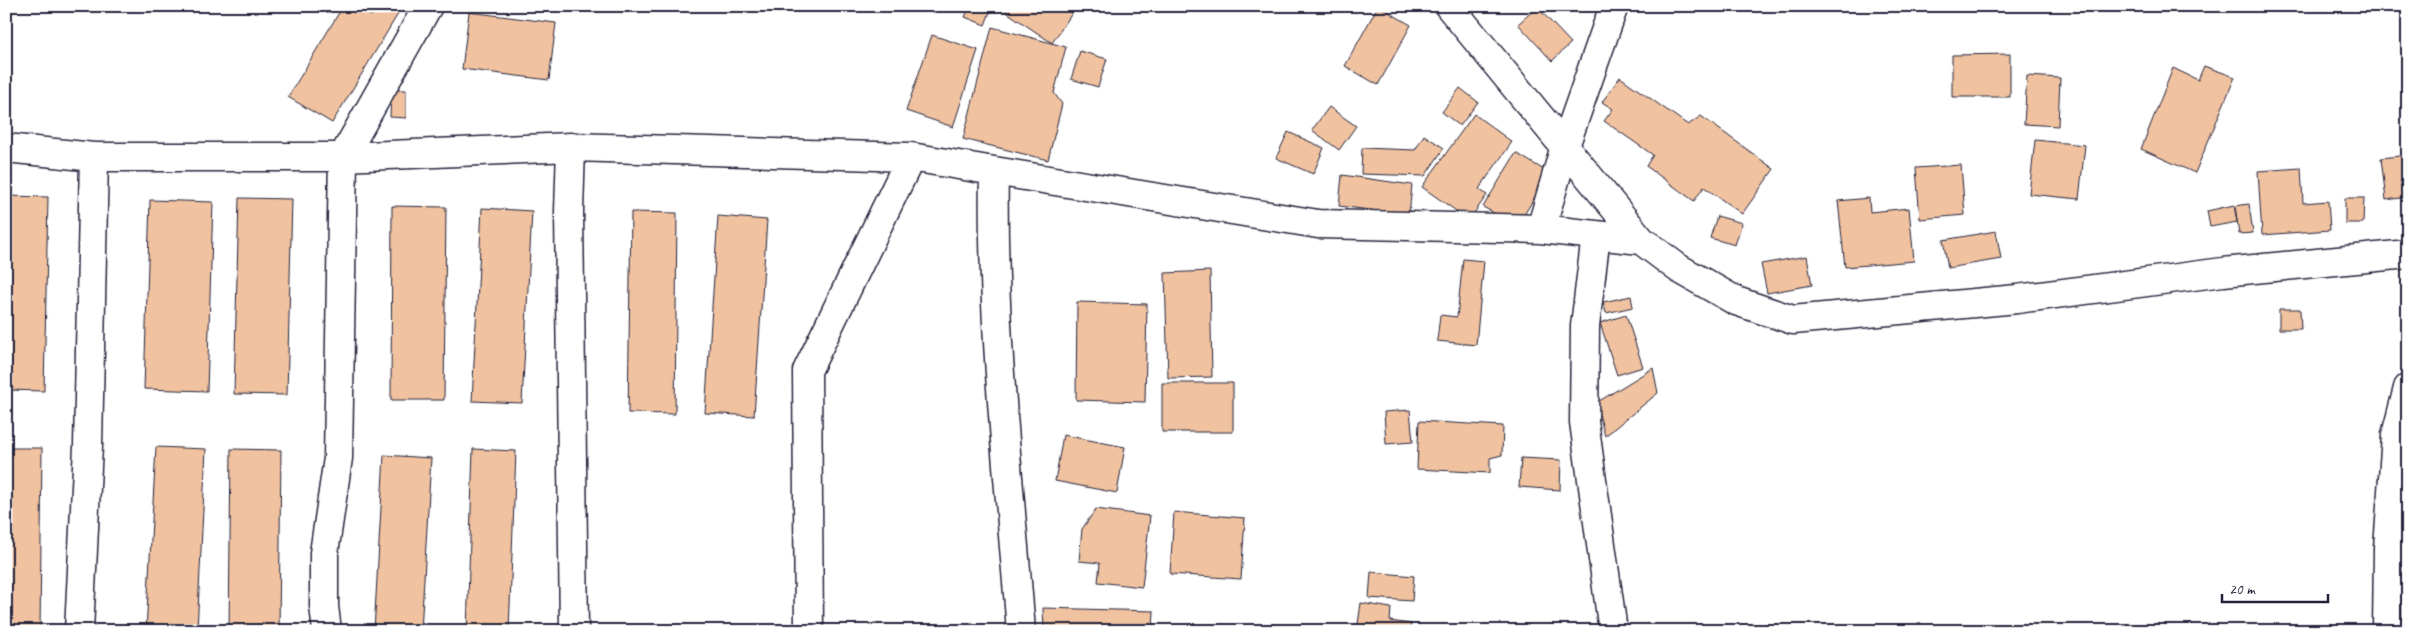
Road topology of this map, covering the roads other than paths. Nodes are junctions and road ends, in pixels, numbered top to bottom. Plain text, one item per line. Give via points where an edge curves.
1 (428, 6) edge
2 (1449, 6) edge
3 (1614, 6) edge
4 (1565, 146) junction
5 (571, 147) junction
6 (6, 148) edge
7 (94, 157) junction
8 (343, 157) junction
9 (911, 157) junction
10 (994, 171) junction
11 (1541, 229) junction
12 (1596, 235) junction
13 (1641, 240) junction
14 (2408, 254) edge
15 (2408, 388) edge
16 (79, 631) edge
17 (327, 631) edge
18 (574, 631) edge
19 (809, 631) edge
20 (1021, 631) edge
21 (1613, 631) edge
22 (2387, 631) edge

1 - 8 street
2 - 4 street
3 - 4 street
4 - 11 street
4 - 13 street
5 - 8 street
5 - 9 street
5 - 18 street
6 - 7 street
7 - 8 street
7 - 16 street via 88,446
8 - 17 street via 338,458 324,553
9 - 10 street
9 - 19 street via 807,371
10 - 11 street via 1318,224
10 - 20 street via 992,223
11 - 12 street
12 - 13 street
12 - 21 street via 1585,326 1584,422
13 - 14 street via 1678,268 1736,301 1793,320 2017,299 2223,272
15 - 22 street via 2396,435 2388,548

